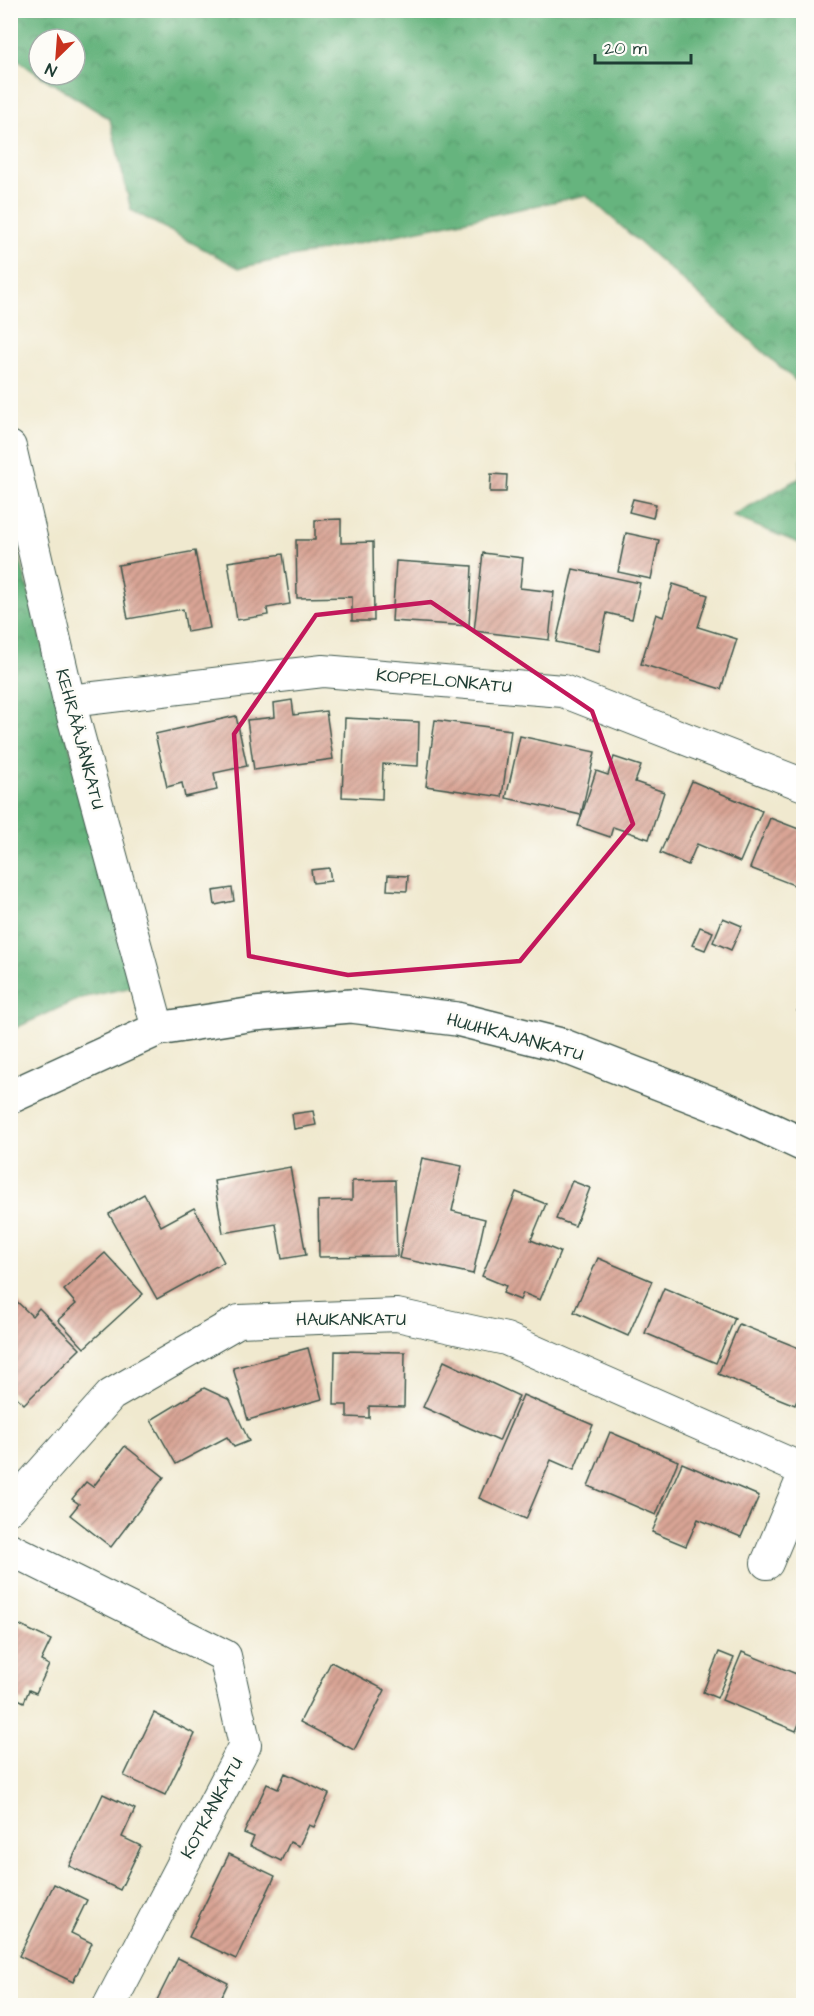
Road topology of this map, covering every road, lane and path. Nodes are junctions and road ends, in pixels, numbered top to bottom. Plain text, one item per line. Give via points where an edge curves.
1 (10, 447) edge
2 (69, 701) junction
3 (804, 785) edge
4 (158, 1029) junction
5 (10, 1097) edge
6 (804, 1145) edge
7 (804, 1470) edge
8 (804, 1474) edge
9 (10, 1508) edge
10 (10, 1549) edge
11 (767, 1563) dead end
12 (110, 2006) edge

1 - 2 street, KEHRÄÄJÄNKATU
2 - 3 street, KOPPELONKATU via 323,671 563,691
2 - 4 street, KEHRÄÄJÄNKATU
4 - 5 street, HUUHKAJANKATU
4 - 6 street, HUUHKAJANKATU via 254,1014 351,1006 457,1019 561,1045 731,1111
7 - 9 street, HAUKANKATU via 506,1339 397,1315 239,1321 111,1395
8 - 11 street
10 - 12 street, KOTKANKATU via 225,1656 245,1745

